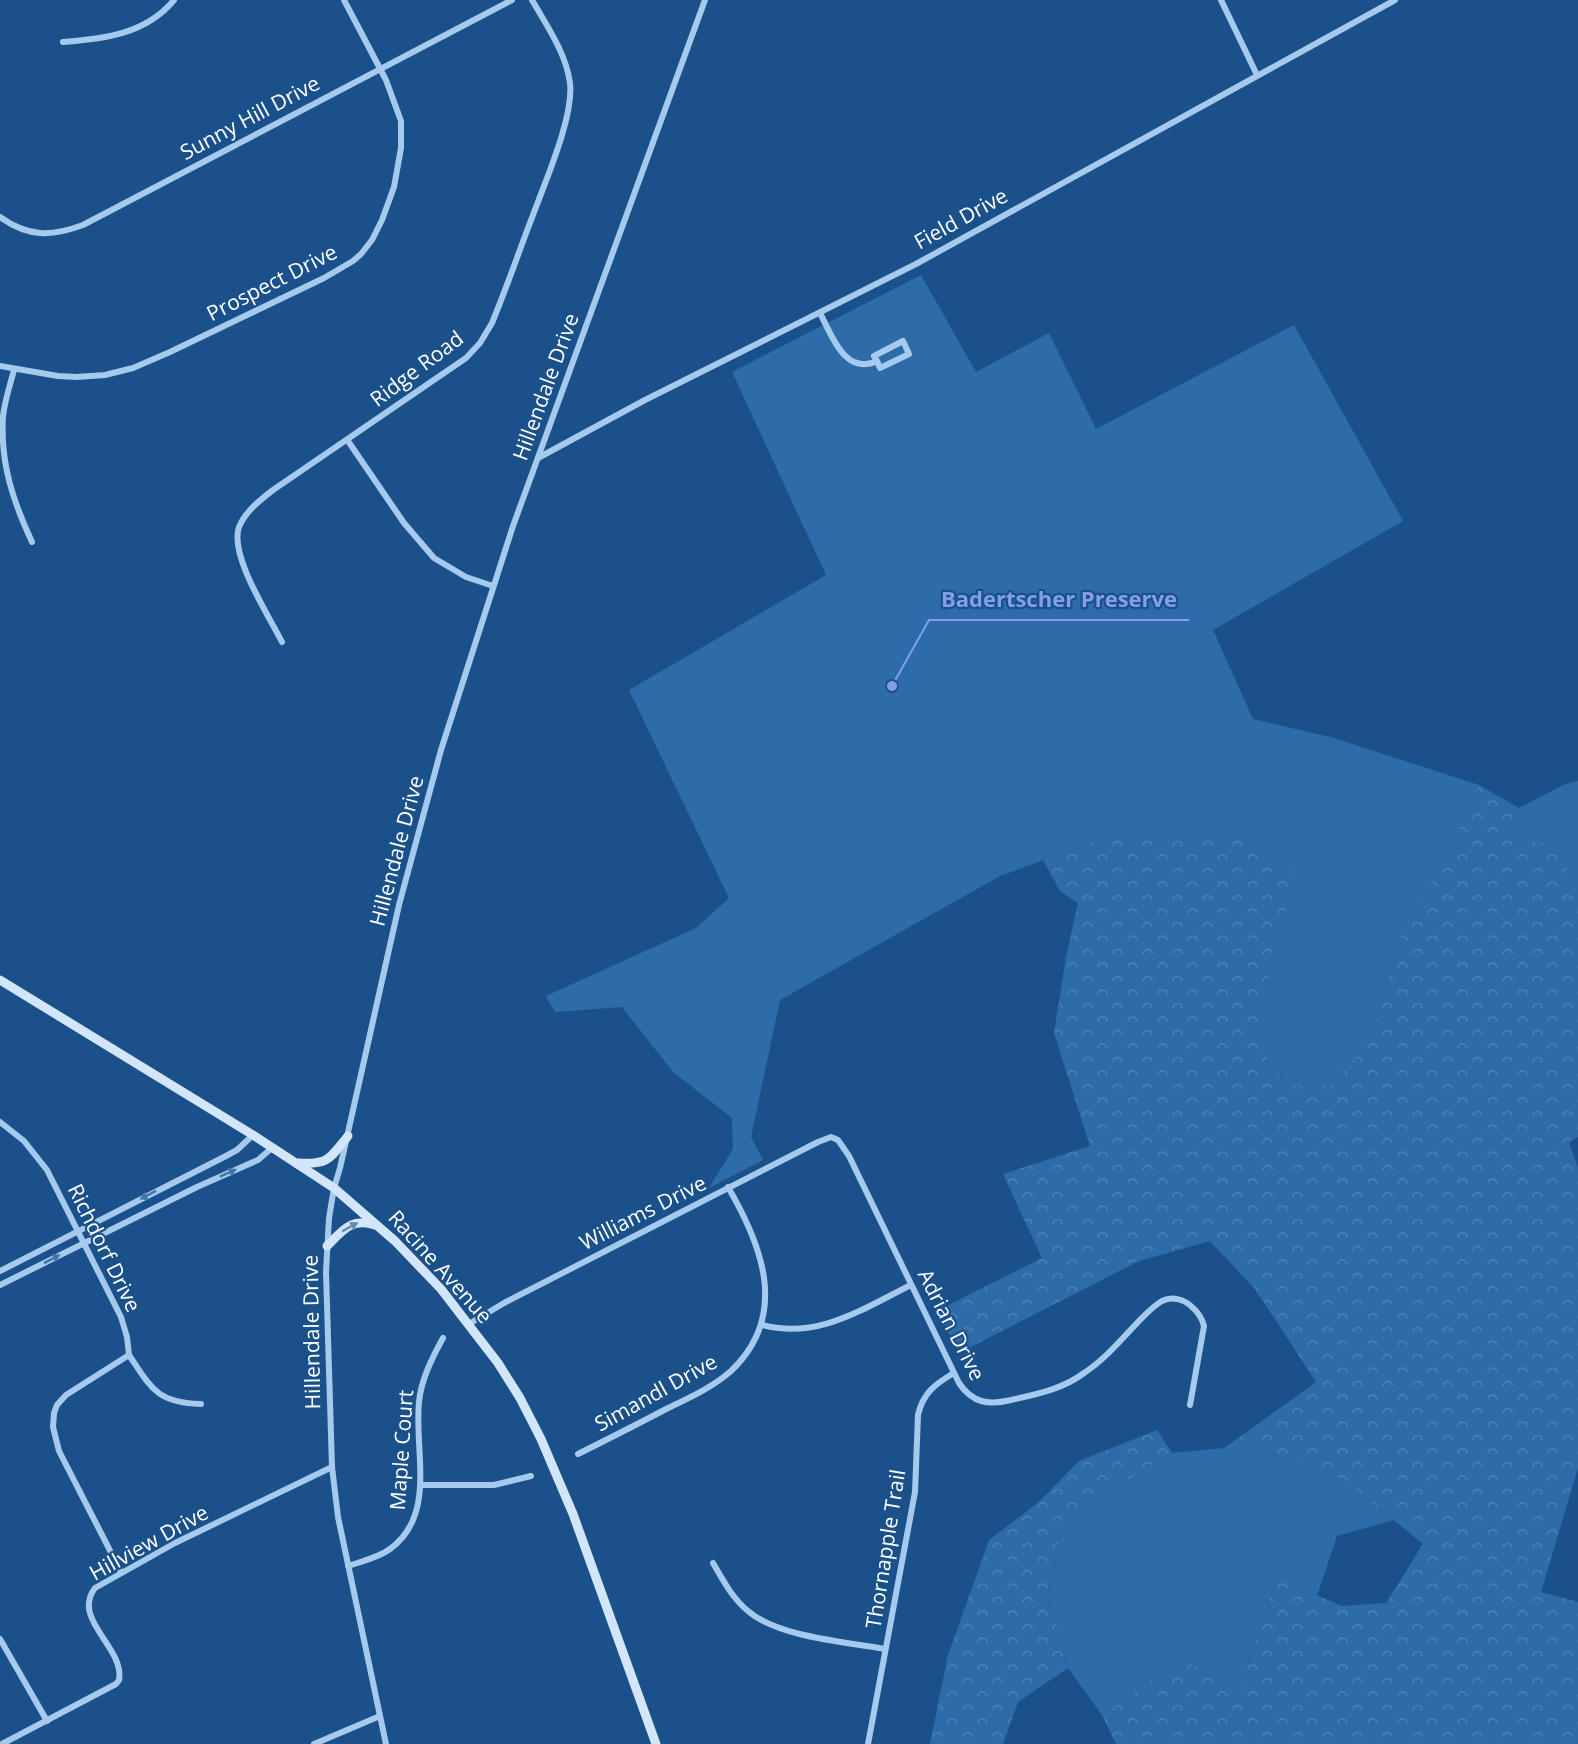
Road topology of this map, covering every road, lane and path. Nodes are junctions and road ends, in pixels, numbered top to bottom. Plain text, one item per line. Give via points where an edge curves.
1 (174, 0) edge
2 (344, 0) edge
3 (512, 0) edge
4 (532, 0) edge
5 (705, 0) edge
6 (1221, 0) edge
7 (1395, 0) edge
8 (63, 42) dead end
9 (380, 69) junction
10 (1257, 75) junction
11 (0, 217) edge
12 (820, 313) junction
13 (877, 361) junction
14 (0, 366) edge
15 (14, 370) junction
16 (348, 441) junction
17 (538, 458) junction
18 (32, 542) dead end
19 (493, 586) junction
20 (282, 642) dead end
21 (0, 980) edge
22 (0, 1122) edge
23 (253, 1135) junction
24 (348, 1136) junction
25 (835, 1138) joint
26 (273, 1148) junction
27 (297, 1163) junction
28 (334, 1188) junction
29 (728, 1188) junction
30 (379, 1226) junction
31 (79, 1231) junction
32 (85, 1244) junction
33 (327, 1246) junction
34 (0, 1271) edge
35 (0, 1285) edge
36 (911, 1285) junction
37 (469, 1324) junction
38 (762, 1325) junction
39 (443, 1338) dead end
40 (129, 1355) junction
41 (954, 1373) junction
42 (201, 1404) dead end
43 (1190, 1405) dead end
44 (578, 1454) dead end
45 (332, 1467) junction
46 (531, 1476) dead end
47 (420, 1485) junction
48 (713, 1563) dead end
49 (348, 1566) junction
50 (121, 1572) junction
51 (0, 1639) edge
52 (885, 1649) junction
53 (380, 1716) junction
54 (47, 1721) junction
55 (2, 1744) edge
56 (314, 1744) edge
57 (386, 1744) edge
58 (656, 1744) edge
59 (868, 1744) edge

1 - 8 street via 149,22 130,32
2 - 9 street, Prospect Drive
3 - 9 street, Sunny Hill Drive
4 - 16 street, Ridge Road via 566,64 570,103 543,189 492,323 466,358
5 - 17 street, Hillendale Drive
6 - 10 street
7 - 10 street, Field Drive
9 - 11 street, Sunny Hill Drive via 72,229 36,234
9 - 15 street, Prospect Drive via 401,122 401,148 387,208 372,240 353,261 132,368 76,377
10 - 12 street, Field Drive
12 - 13 street via 844,356 855,365
12 - 17 street, Field Drive
13 - 13 street via 874,356 903,341 909,354 880,368
14 - 15 street, Prospect Drive
15 - 18 street via 3,414 2,461 9,489
16 - 19 street via 404,523 429,552 455,572
16 - 20 street, Ridge Road via 263,498 238,530 243,567
17 - 19 street, Hillendale Drive
19 - 24 street, Hillendale Drive via 414,845
21 - 23 main road, Racine Avenue
22 - 31 street, Richdorf Drive via 16,1133 39,1159
23 - 26 main road, Racine Avenue
23 -> 31 street via 237,1150
24 - 27 main road via 325,1161
24 - 28 street, Hillendale Drive
25 - 29 street, Williams Drive via 818,1142
25 - 36 street, Adrian Drive via 849,1156
26 - 27 main road, Racine Avenue
32 -> 26 street via 258,1160
27 - 28 main road, Racine Avenue
28 - 30 main road, Racine Avenue
28 - 33 street, Hillendale Drive
29 - 37 street, Williams Drive
29 - 38 street, Simandl Drive via 751,1230 762,1264 766,1295
33 -> 30 main road via 355,1222
30 - 37 main road, Racine Avenue via 418,1264
31 - 32 street, Richdorf Drive
31 - 34 street
35 -> 32 street
32 - 40 street, Richdorf Drive via 121,1317
33 - 45 street, Hillendale Drive
36 - 38 street via 819,1327 786,1329
36 - 41 street, Adrian Drive
37 - 58 main road, Racine Avenue via 520,1398 553,1464
38 - 44 street, Simandl Drive via 740,1361 720,1379
39 - 47 street, Maple Court via 424,1380 419,1404
40 - 42 street via 149,1385 162,1396 182,1404
40 - 50 street via 66,1395 57,1405 53,1427 59,1451
41 - 43 street, Adrian Drive via 970,1397 988,1403 1055,1389 1094,1366 1164,1300 1179,1299 1194,1308 1204,1326
41 - 52 street, Thornapple Trail via 933,1386 920,1404 915,1492
45 - 49 street, Hillendale Drive
45 - 50 street, Hillview Drive
46 - 47 street via 494,1485
47 - 49 street, Maple Court via 413,1523 399,1542 383,1553
48 - 52 street via 740,1604 765,1622 795,1632
49 - 53 street, Hillendale Drive
50 - 54 street, Hillview Drive via 95,1588 88,1601 92,1618 117,1663 119,1680
51 - 54 street
52 - 59 street, Thornapple Trail
53 - 56 street
53 - 57 street, Hillendale Drive
54 - 55 street, Hillview Drive

